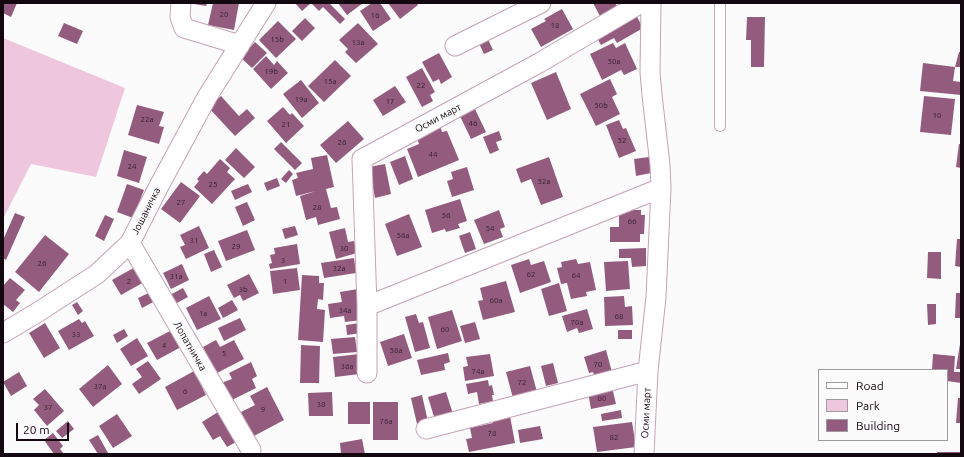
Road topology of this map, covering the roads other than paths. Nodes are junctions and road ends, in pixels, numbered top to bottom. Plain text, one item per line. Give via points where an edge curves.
1 (181, 3) edge
2 (266, 3) edge
3 (541, 3) edge
4 (641, 3) edge
5 (651, 3) edge
6 (720, 3) edge
7 (240, 45) junction
8 (455, 46) dead end
9 (720, 126) dead end
10 (661, 188) junction
11 (130, 243) junction
12 (367, 306) junction
13 (3, 333) edge
14 (648, 371) junction
15 (367, 373) dead end
16 (426, 429) dead end
17 (251, 450) dead end
18 (644, 454) edge

1 - 7 street via 180,17 184,28
2 - 7 street, Јошаничка
3 - 8 street
4 - 12 street, Осми март via 539,63 362,159
5 - 10 street, Осми март via 650,72
6 - 9 lane
7 - 11 street, Јошаничка via 204,104
10 - 12 street
10 - 14 street, Осми март via 656,297
11 - 13 street, Јошаничка via 98,274
11 - 17 street, Лопатничка
12 - 15 street, Осми март
14 - 16 street, Осми март
14 - 18 street, Осми март

